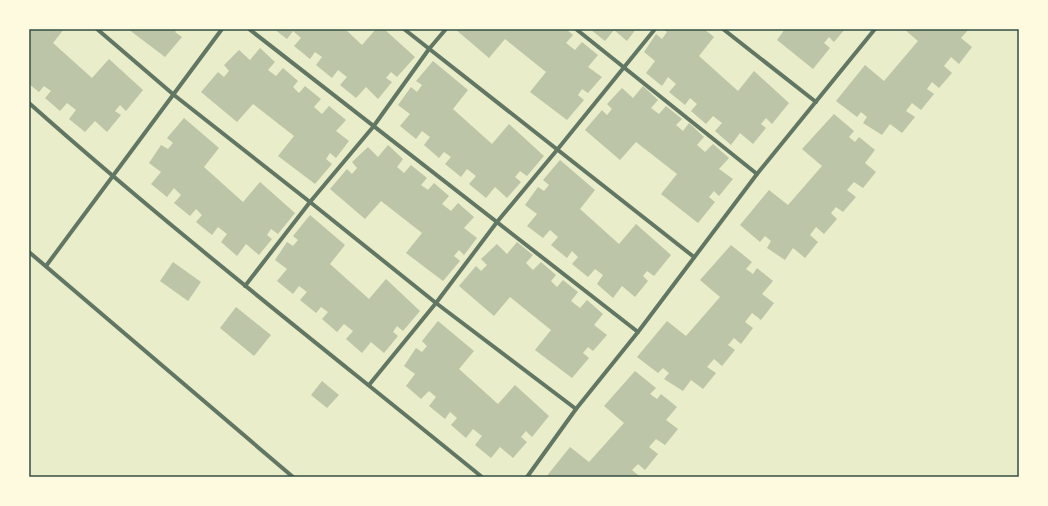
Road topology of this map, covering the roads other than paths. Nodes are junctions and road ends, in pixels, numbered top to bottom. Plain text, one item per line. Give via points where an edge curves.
1 (96, 29) edge
2 (222, 29) edge
3 (249, 29) edge
4 (404, 29) edge
5 (446, 29) edge
6 (576, 29) edge
7 (655, 29) edge
8 (723, 29) edge
9 (875, 29) edge
10 (429, 49) junction
11 (624, 68) junction
12 (174, 95) junction
13 (816, 102) junction
14 (29, 103) edge
15 (373, 127) junction
16 (557, 150) junction
17 (757, 174) junction
18 (112, 175) junction
19 (310, 202) junction
20 (497, 222) junction
21 (29, 252) edge
22 (694, 257) junction
23 (46, 266) junction
24 (245, 286) junction
25 (436, 302) junction
26 (638, 332) junction
27 (369, 385) junction
28 (576, 409) junction
29 (293, 477) edge
30 (482, 477) edge
31 (527, 477) edge

1 - 12 street
2 - 12 street
3 - 15 street
4 - 10 street
5 - 10 street
6 - 11 street
7 - 11 street
8 - 13 street
9 - 13 street
10 - 15 street
10 - 16 street
11 - 16 street
11 - 17 street
12 - 18 street
12 - 19 street
13 - 17 street
14 - 18 street
15 - 19 street
15 - 20 street
16 - 20 street
16 - 22 street
17 - 22 street
18 - 23 street
18 - 24 street
19 - 24 street
19 - 25 street
20 - 25 street
20 - 26 street
21 - 23 street
22 - 26 street
23 - 29 street
24 - 27 street
25 - 27 street
25 - 28 street
26 - 28 street
27 - 30 street
28 - 31 street

